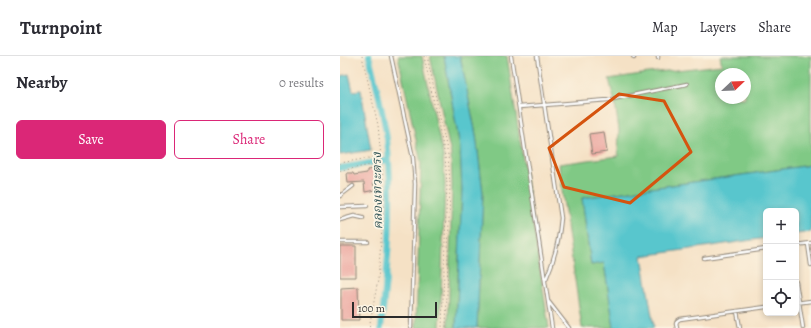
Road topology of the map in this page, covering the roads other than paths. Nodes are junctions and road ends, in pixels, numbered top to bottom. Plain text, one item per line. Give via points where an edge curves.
1 (391, 56) edge
2 (511, 56) edge
3 (536, 56) edge
4 (687, 84) dead end
5 (545, 106) junction
6 (519, 107) junction
7 (353, 186) dead end
8 (340, 196) edge
9 (367, 206) dead end
10 (340, 207) edge
11 (363, 218) dead end
12 (340, 220) edge
13 (340, 242) edge
14 (368, 242) dead end
15 (809, 243) edge
16 (799, 245) edge
17 (763, 249) edge
18 (704, 258) dead end
19 (811, 265) edge
20 (546, 280) junction
21 (548, 300) junction
22 (811, 301) edge
23 (799, 303) edge
24 (763, 307) edge
25 (737, 311) junction
26 (799, 311) edge
27 (411, 328) edge
28 (552, 328) edge
29 (569, 328) edge
30 (677, 328) edge
31 (740, 328) edge
32 (803, 328) edge

1 - 27 lane via 413,158 415,184
2 - 6 lane
3 - 5 lane
4 - 5 lane via 608,100
5 - 6 lane
5 - 20 lane via 561,218 558,245
6 - 20 lane
7 - 8 lane
9 - 10 lane
11 - 12 lane via 354,216
13 - 14 lane
15 - 16 lane
15 - 19 lane
17 - 18 lane
20 - 21 lane
21 - 28 lane
21 - 29 lane
22 - 23 lane
24 - 25 lane
25 - 30 lane via 680,319 677,321
25 - 31 lane
26 - 32 lane

